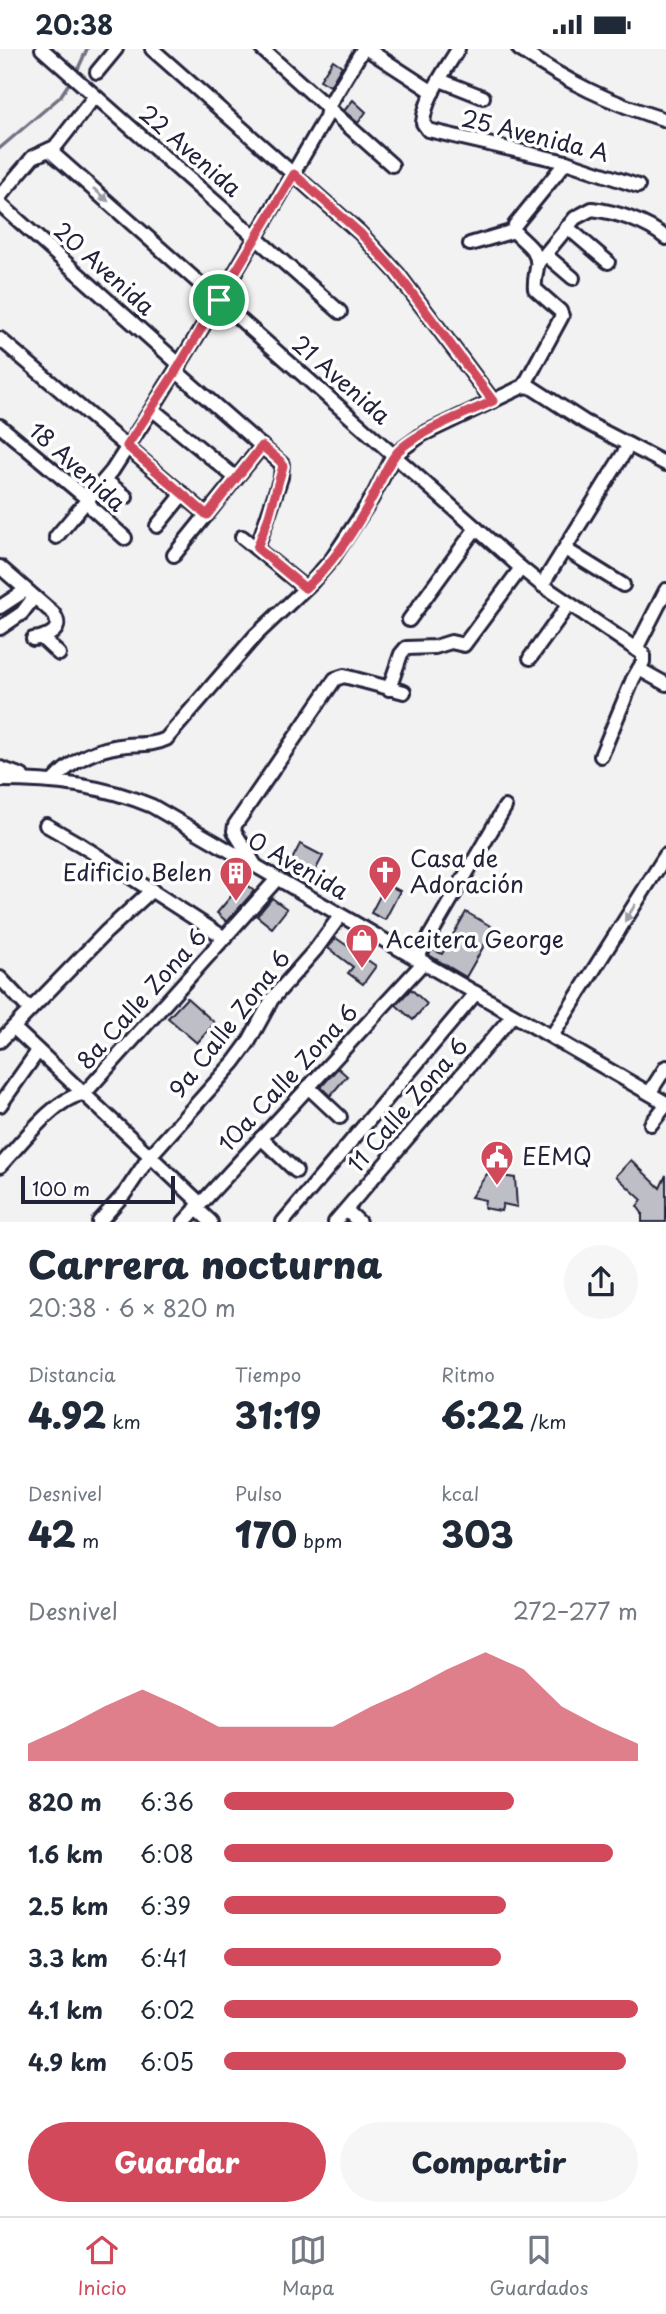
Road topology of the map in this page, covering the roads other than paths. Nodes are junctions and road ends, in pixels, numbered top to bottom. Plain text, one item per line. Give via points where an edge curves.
1 (42, 49) edge
2 (116, 49) edge
3 (152, 49) edge
4 (262, 49) edge
5 (365, 49) edge
6 (458, 49) edge
7 (519, 49) edge
8 (276, 54) edge
9 (97, 72) dead end
10 (437, 86) junction
11 (92, 93) junction
12 (483, 97) dead end
13 (328, 107) junction
14 (666, 120) edge
15 (49, 150) junction
16 (566, 162) junction
17 (392, 165) dead end
18 (294, 174) junction
19 (638, 186) dead end
20 (0, 196) edge
21 (0, 204) edge
22 (568, 227) junction
23 (514, 231) junction
24 (256, 238) junction
25 (666, 238) edge
26 (470, 244) dead end
27 (542, 258) junction
28 (608, 262) dead end
29 (573, 278) dead end
30 (219, 300) junction
31 (340, 312) dead end
32 (0, 339) edge
33 (178, 368) junction
34 (524, 386) junction
35 (493, 401) junction
36 (152, 409) junction
37 (0, 426) edge
38 (629, 445) junction
39 (127, 446) junction
40 (262, 446) junction
41 (394, 455) junction
42 (666, 464) edge
43 (236, 478) junction
44 (105, 480) junction
45 (183, 494) junction
46 (126, 497) dead end
47 (86, 500) junction
48 (207, 515) junction
49 (156, 526) dead end
50 (476, 528) junction
51 (56, 537) dead end
52 (242, 537) dead end
53 (125, 538) dead end
54 (257, 548) junction
55 (565, 549) junction
56 (174, 555) dead end
57 (0, 567) edge
58 (521, 568) junction
59 (623, 585) dead end
60 (542, 586) junction
61 (305, 588) junction
62 (666, 590) edge
63 (30, 594) junction
64 (569, 604) junction
65 (0, 607) edge
66 (409, 620) dead end
67 (0, 628) edge
68 (59, 654) dead end
69 (530, 658) dead end
70 (640, 658) junction
71 (666, 684) edge
72 (389, 689) junction
73 (404, 692) dead end
74 (601, 756) dead end
75 (0, 768) edge
76 (0, 781) edge
77 (48, 781) junction
78 (505, 807) dead end
79 (46, 825) dead end
80 (666, 855) edge
81 (256, 865) junction
82 (277, 879) junction
83 (152, 890) junction
84 (340, 916) junction
85 (225, 938) junction
86 (420, 960) junction
87 (0, 978) edge
88 (476, 993) junction
89 (30, 1010) junction
90 (513, 1014) junction
91 (5, 1034) edge
92 (552, 1036) junction
93 (38, 1051) junction
94 (666, 1067) edge
95 (308, 1087) junction
96 (650, 1092) junction
97 (84, 1094) junction
98 (666, 1104) edge
99 (0, 1105) edge
100 (340, 1117) dead end
101 (650, 1124) dead end
102 (261, 1138) junction
103 (150, 1156) junction
104 (0, 1166) edge
105 (296, 1171) dead end
106 (198, 1206) junction
107 (346, 1210) junction
108 (99, 1222) edge
109 (184, 1222) edge
110 (211, 1222) edge
111 (283, 1222) edge
112 (335, 1222) edge
113 (359, 1222) edge

1 - 11 street, 22 Avenida
2 - 9 street
3 - 18 street
4 - 8 street
5 - 10 street, 25 Avenida A
5 - 13 street
6 - 10 street
7 - 14 street via 576,85
8 - 13 street
10 - 12 street, 25 Avenida A
10 - 16 street, 25 Avenida A via 424,113 424,125 431,131
11 - 15 street
11 - 24 street, 22 Avenida
13 - 17 street
13 - 18 street
15 - 20 street via 33,157
15 -> 30 street, 21 Avenida
16 - 19 street, 25 Avenida A
16 - 23 street
18 - 24 street
18 - 35 street via 382,256
21 - 33 street, 20 Avenida
22 - 25 street via 580,213 592,209 632,220
22 - 27 street
22 - 28 street
23 - 26 street
23 - 27 street
24 - 30 street
24 - 31 street, 22 Avenida
27 - 29 street
27 - 34 street via 534,287 560,311 562,319
30 - 33 street
30 - 41 street, 21 Avenida
32 - 39 street
33 - 36 street
33 - 40 street, 20 Avenida
34 - 35 street
34 - 38 street
35 - 41 street via 423,434
36 - 39 street
36 - 43 street
37 - 47 street, 18 Avenida
38 - 42 street
38 - 55 street
39 - 44 street
39 - 45 street
40 - 43 street
40 - 54 street, 20 Avenida via 283,466
41 - 50 street, 21 Avenida
41 - 61 street via 353,529
43 - 48 street
44 - 46 street
44 - 47 street
45 - 48 street
45 - 49 street
47 - 51 street
47 - 53 street, 18 Avenida
48 - 56 street
50 - 58 street, 21 Avenida
50 - 66 street
52 - 54 street
54 - 61 street
55 - 59 street
55 - 60 street
57 - 63 street
58 - 60 street, 21 Avenida
58 - 72 street via 464,645 406,647
60 - 64 street, 21 Avenida
61 - 77 street via 256,635 166,739 84,755
62 - 70 street
63 - 65 street
63 - 67 street via 22,613
63 - 68 street via 58,620 56,629 39,637
64 - 69 street
64 - 70 street, 21 Avenida
70 - 71 street, 21 Avenida
70 - 74 street
72 - 73 street
72 - 81 street via 344,676 335,679 235,825 234,831
75 - 77 street, 0 Avenida
76 - 77 street, 0 Avenida
77 - 81 street, 0 Avenida via 129,796
78 - 86 street, 10a Calle Zona 6
79 - 83 street
80 -> 92 street
81 - 82 street, 0 Avenida
82 - 84 street, 0 Avenida
82 - 85 street, 8a Calle Zona 6
83 - 85 street
83 - 89 street
84 - 86 street, 0 Avenida
84 - 103 street, 9a Calle Zona 6 via 272,999 234,1062
85 - 97 street, 8a Calle Zona 6
86 - 88 street, 0 Avenida
86 - 95 street, 10a Calle Zona 6
87 - 89 street
88 - 90 street, 0 Avenida
88 - 111 street
89 - 91 street
90 - 92 street, 0 Avenida
90 - 107 street, 11 Calle Zona 6
91 - 93 street
92 - 96 street, 0 Avenida
93 - 97 street
93 - 99 street
94 - 96 street
95 - 100 street
95 - 102 street, 10a Calle Zona 6
96 - 98 street, 0 Avenida
97 - 103 street
97 - 104 street, 8a Calle Zona 6 via 60,1103
98 - 101 street
102 - 105 street
102 - 106 street, 10a Calle Zona 6
103 - 106 street
103 - 108 street, 9a Calle Zona 6
106 - 109 street, 10a Calle Zona 6
106 - 110 street
107 - 112 street, 11 Calle Zona 6
107 - 113 street

